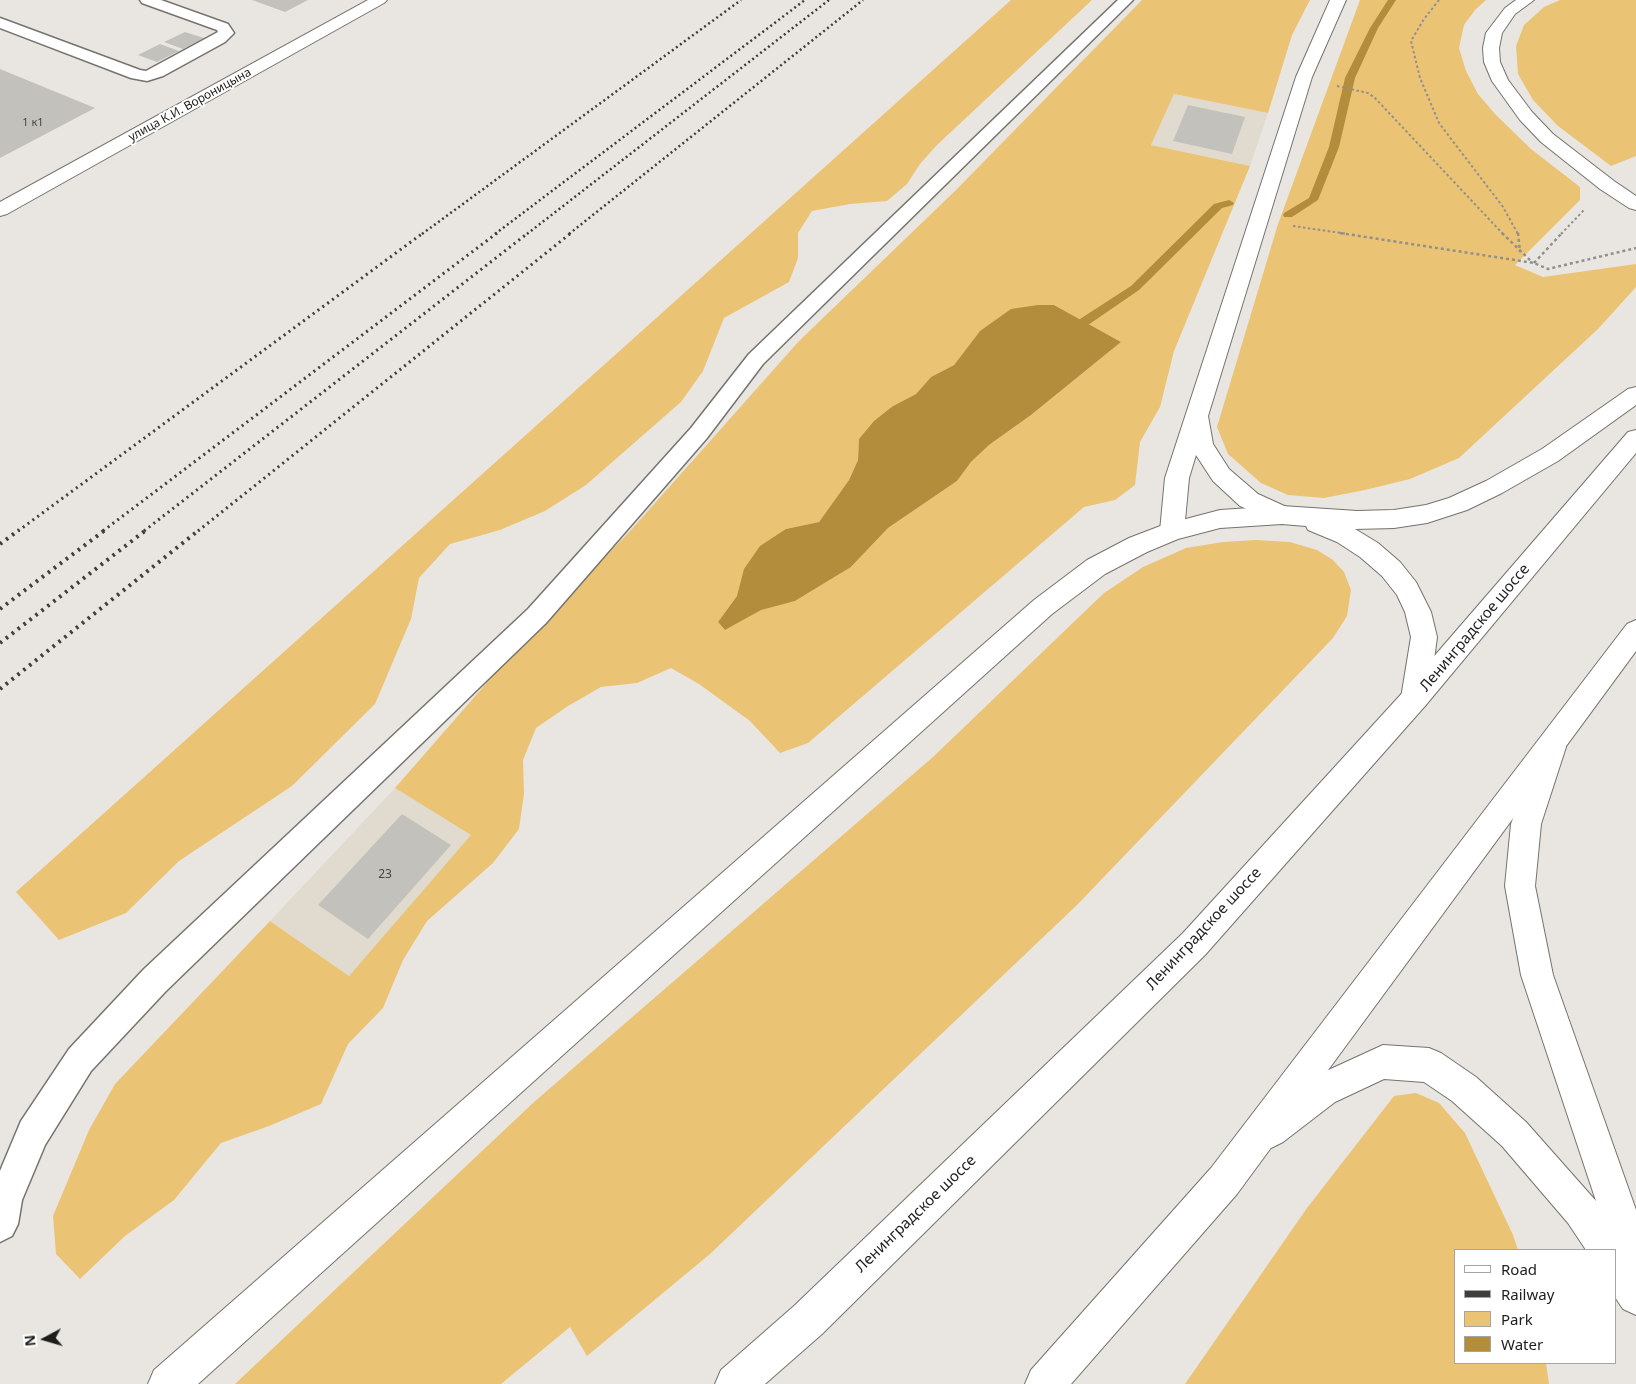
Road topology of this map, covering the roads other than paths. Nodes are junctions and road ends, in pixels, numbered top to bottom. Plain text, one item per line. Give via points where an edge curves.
1 (147, 0) edge
2 (379, 0) edge
3 (1126, 0) edge
4 (1338, 0) edge
5 (1526, 0) edge
6 (0, 23) edge
7 (1636, 204) edge
8 (0, 210) edge
9 (1636, 394) edge
10 (1197, 416) junction
11 (1636, 438) edge
12 (1282, 515) junction
13 (1172, 531) junction
14 (1636, 632) edge
15 (1415, 698) junction
16 (1554, 743) junction
17 (1254, 1142) junction
18 (0, 1224) edge
19 (1606, 1249) edge
20 (1636, 1263) edge
21 (1616, 1265) edge
22 (1636, 1296) edge
23 (168, 1384) edge
24 (735, 1384) edge
25 (1045, 1384) edge

1 - 6 lane via 224,27 226,33 147,76
2 - 8 main road, улица К.И. Вороницына
3 - 18 lane via 756,359 699,433 537,616 155,980 80,1060 33,1132 5,1200
4 - 10 main road via 1304,77
5 - 7 main road via 1510,11 1494,32 1490,48 1500,81 1547,138
9 - 12 main road via 1542,460 1458,504 1427,514 1394,519
10 - 12 main road via 1202,445 1221,475 1249,500
10 - 13 main road via 1177,478
11 - 15 main road, Ленинградское шоссе
12 - 13 main road via 1220,519
12 - 15 main road via 1314,522 1346,535 1391,569 1407,590 1418,612 1424,637
13 - 23 main road via 1096,567 1043,607
14 - 16 main road
15 - 24 main road, Ленинградское шоссе via 1194,944 808,1320
16 - 17 main road
16 - 20 main road via 1526,824 1520,886 1537,975
17 - 19 main road via 1323,1090 1383,1062 1429,1065 1464,1089 1514,1134 1581,1210
17 - 25 main road via 1224,1181
21 - 22 main road

